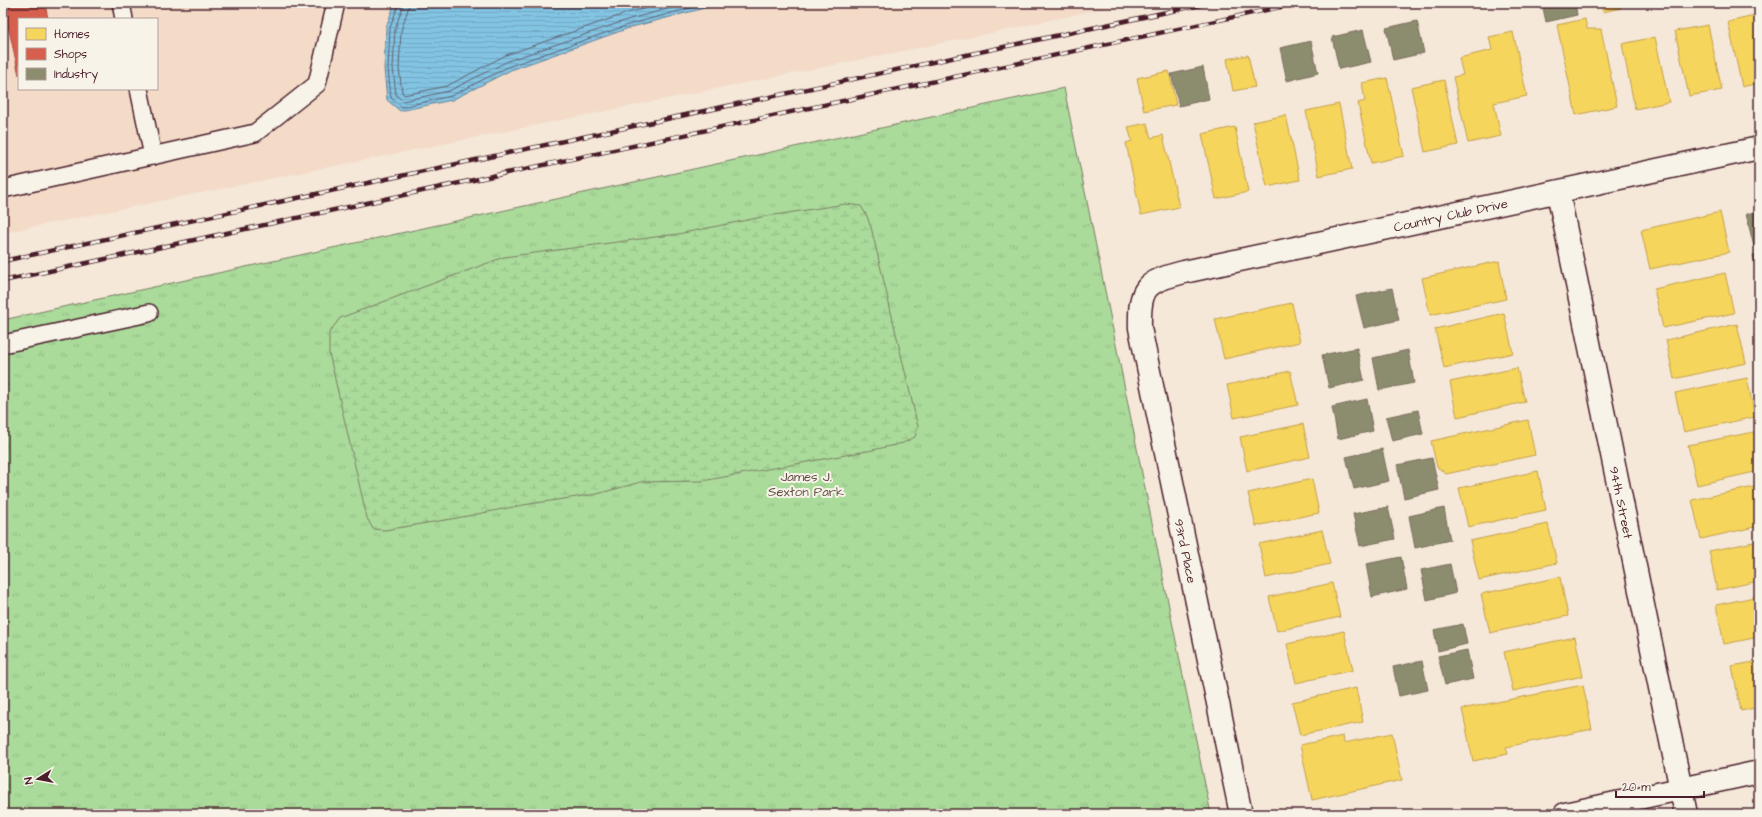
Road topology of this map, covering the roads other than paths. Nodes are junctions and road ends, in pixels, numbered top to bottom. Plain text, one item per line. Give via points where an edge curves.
1 (121, 3) edge
2 (336, 3) edge
3 (124, 18) edge
4 (139, 90) edge
5 (1759, 148) edge
6 (153, 156) junction
7 (3, 190) edge
8 (1558, 192) junction
9 (1145, 289) joint
10 (149, 313) dead end
11 (3, 344) edge
12 (1759, 772) edge
13 (1680, 789) junction
14 (1241, 814) edge
15 (1565, 814) edge
16 (1686, 814) edge

1 - 3 lane
2 - 6 lane via 317,84 255,133
4 - 6 lane
5 - 8 street, Country Club Drive
6 - 7 lane
8 - 9 street, Country Club Drive via 1184,272 1161,278
8 - 13 street, 94th Street
9 - 14 street, 93rd Place via 1139,304 1140,328
10 - 11 lane
12 - 13 street
13 - 15 street
13 - 16 street, 94th Street

